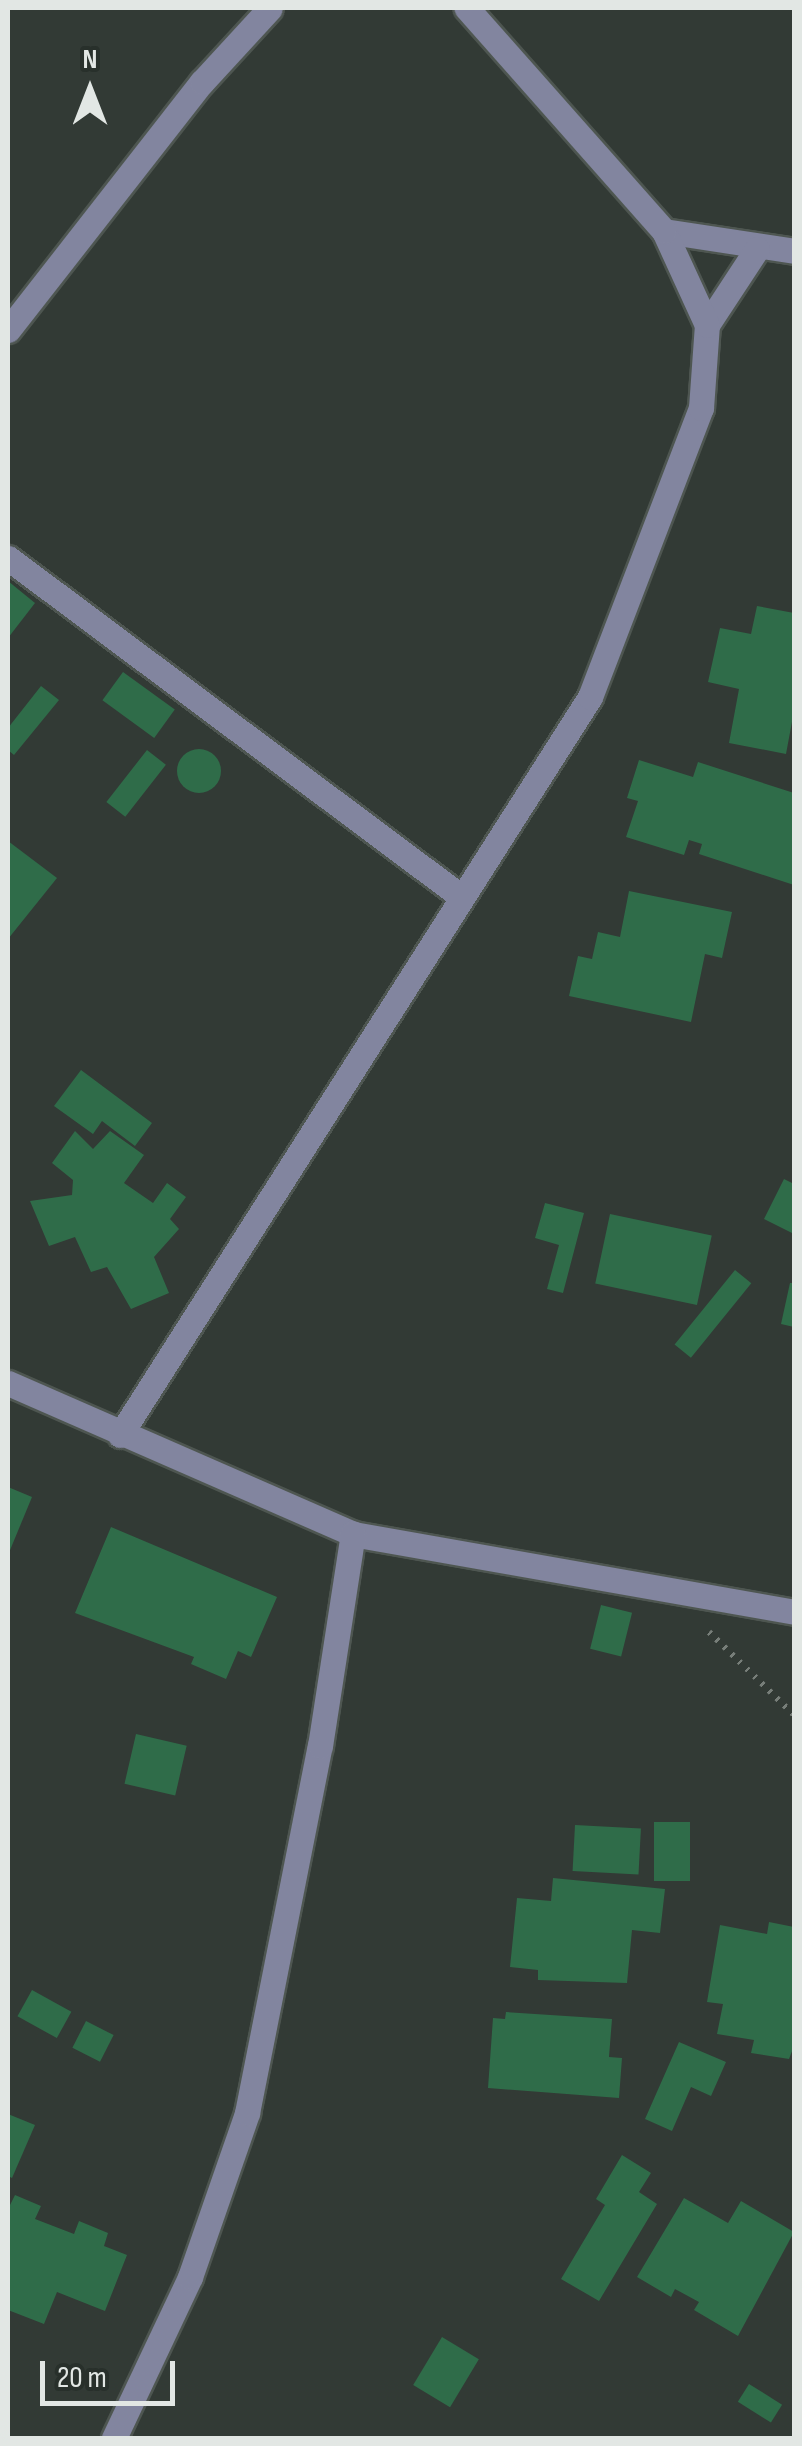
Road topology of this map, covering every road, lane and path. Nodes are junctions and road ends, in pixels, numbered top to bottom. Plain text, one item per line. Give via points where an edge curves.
1 (270, 8) edge
2 (467, 8) edge
3 (664, 231) junction
4 (757, 249) junction
5 (794, 250) edge
6 (707, 324) junction
7 (8, 330) edge
8 (8, 558) edge
9 (459, 895) junction
10 (8, 1384) edge
11 (120, 1435) junction
12 (353, 1534) junction
13 (669, 1594) junction
14 (794, 1612) edge
15 (794, 1715) edge
16 (114, 2438) edge

1 - 7 street via 202,82
2 - 3 street
3 - 4 street
3 - 6 street
4 - 5 street
4 - 6 street
6 - 9 street via 701,408 590,697
8 - 9 street
9 - 11 street
10 - 11 street
11 - 12 street
12 - 13 street
12 - 16 street via 320,1746 247,2114 190,2277
13 - 14 street
13 - 15 path

